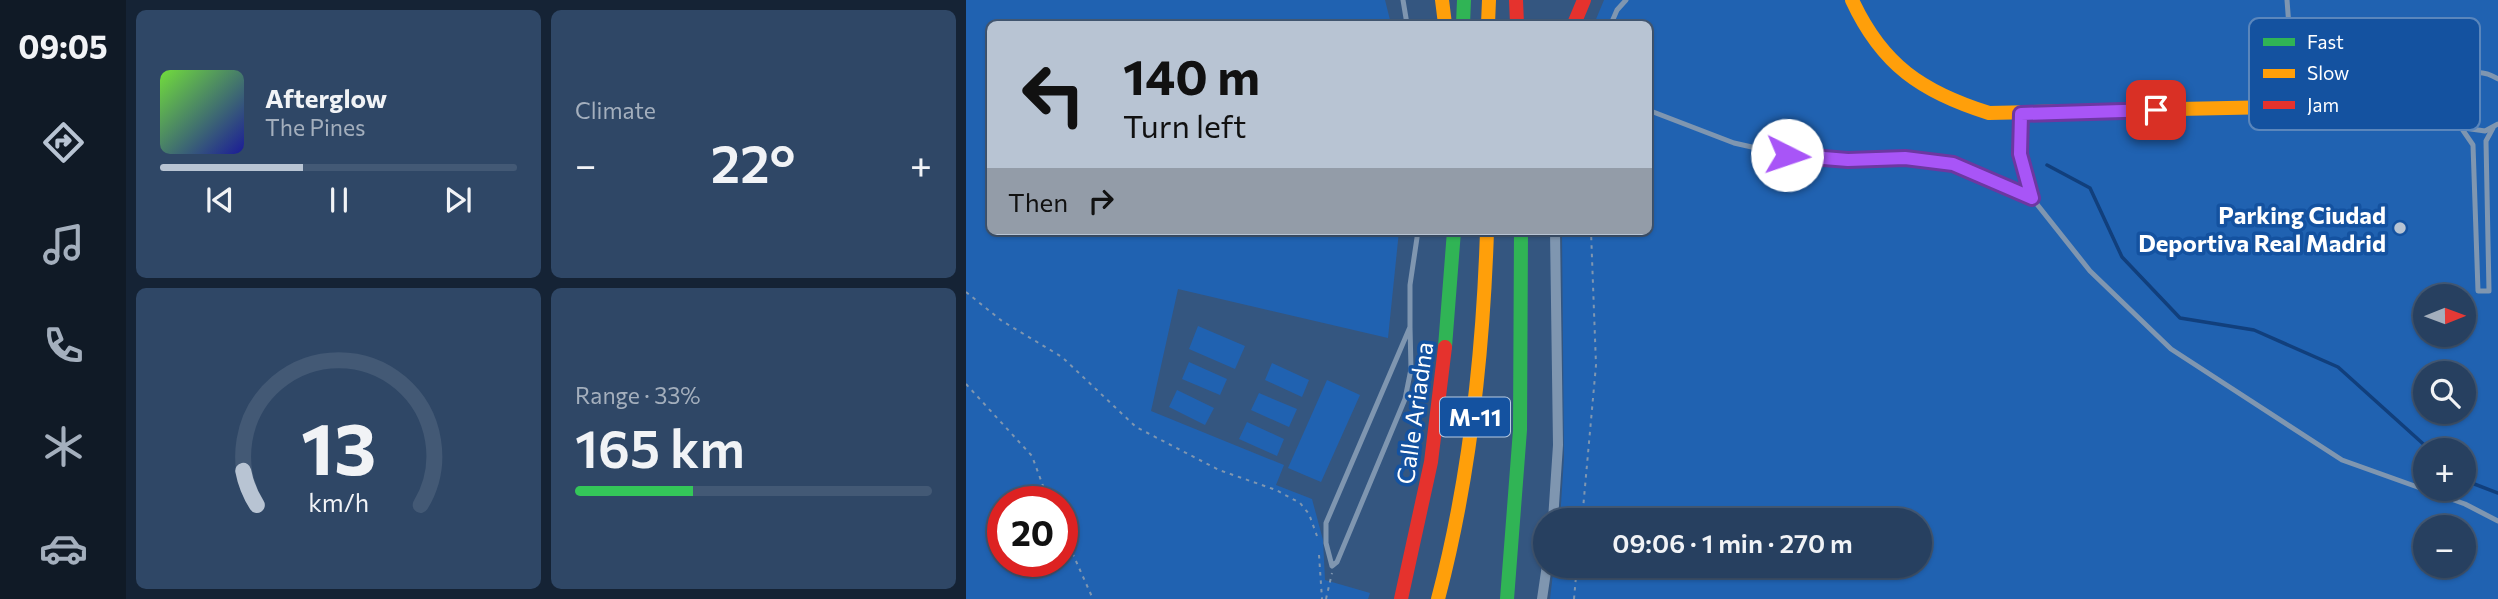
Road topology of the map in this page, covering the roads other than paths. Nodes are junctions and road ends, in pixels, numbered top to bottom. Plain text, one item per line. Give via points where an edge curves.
1 (1402, 0) edge
2 (1442, 0) edge
3 (1464, 0) edge
4 (1489, 0) edge
5 (1517, 0) edge
6 (1584, 0) edge
7 (1589, 0) edge
8 (1626, 0) edge
9 (1852, 0) edge
10 (2287, 0) edge
11 (2289, 18) edge
12 (1406, 21) edge
13 (1445, 21) edge
14 (1463, 21) edge
15 (1488, 21) edge
16 (1517, 21) edge
17 (1575, 21) edge
18 (1583, 21) edge
19 (1612, 21) edge
20 (2480, 72) edge
21 (2498, 79) edge
22 (2249, 107) edge
23 (1652, 111) edge
24 (2021, 114) junction
25 (2495, 126) edge
26 (2462, 130) edge
27 (2472, 130) edge
28 (2032, 198) junction
29 (1417, 235) edge
30 (1454, 235) edge
31 (1487, 235) edge
32 (1523, 235) edge
33 (1555, 235) edge
34 (1409, 327) junction
35 (1554, 508) edge
36 (2498, 521) edge
37 (1545, 578) edge
38 (1401, 599) edge
39 (1438, 599) edge
40 (1507, 599) edge
41 (1542, 599) edge

1 - 12 lane
2 - 13 main road
3 - 14 main road
4 - 15 main road
5 - 16 main road
6 - 17 main road
7 - 18 street
8 - 19 lane
9 - 24 main road via 1859,19 1884,54 1918,85 1951,103 1989,113
10 - 11 lane
20 - 21 lane
22 - 24 main road
23 - 28 lane via 1734,142 1787,155 1953,164
24 - 28 lane via 2020,154
25 - 26 lane via 2486,141 2489,291 2478,291 2473,145
25 - 27 lane
28 - 36 lane via 2090,271 2182,356 2342,460 2465,504
29 - 34 lane
30 - 38 main road, Calle Ariadna / M-11 via 1440,414
31 - 39 main road, M-11 via 1477,405 1451,555
32 - 40 main road via 1520,430
33 - 35 street via 1558,445
34 - 34 lane via 1411,369 1405,399 1332,566 1326,523
37 - 41 street

